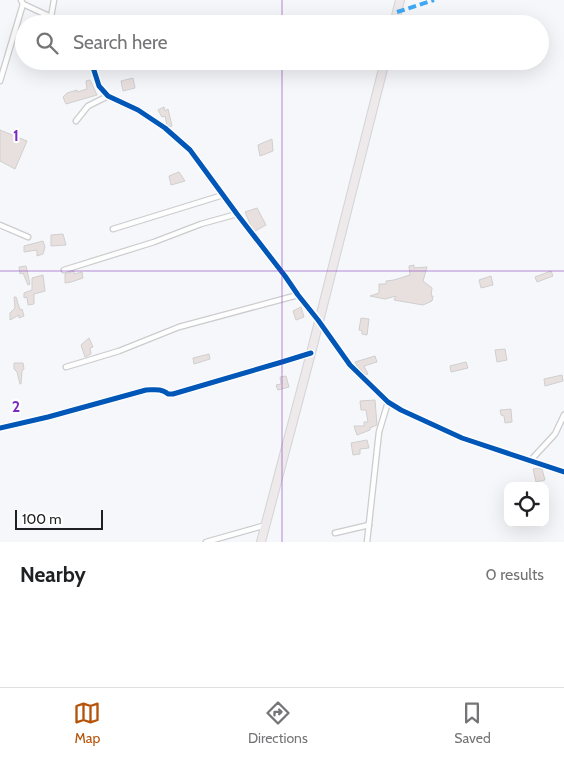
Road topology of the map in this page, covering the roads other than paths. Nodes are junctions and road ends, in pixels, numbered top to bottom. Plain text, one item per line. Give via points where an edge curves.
1 (54, 0) edge
2 (400, 0) edge
3 (22, 2) edge
4 (18, 15) edge
5 (47, 15) edge
6 (51, 15) edge
7 (396, 15) edge
8 (15, 27) edge
9 (94, 70) edge
10 (383, 70) edge
11 (0, 80) edge
12 (108, 96) junction
13 (76, 121) dead end
14 (223, 195) junction
15 (237, 214) junction
16 (0, 225) edge
17 (113, 229) dead end
18 (28, 237) dead end
19 (64, 270) dead end
20 (298, 295) junction
21 (318, 320) junction
22 (311, 353) junction
23 (66, 367) dead end
24 (388, 402) junction
25 (564, 415) edge
26 (0, 428) edge
27 (530, 461) junction
28 (564, 472) edge
29 (266, 525) junction
30 (368, 525) junction
31 (335, 533) dead end
32 (206, 542) edge
33 (261, 542) edge
34 (367, 542) edge

1 - 6 street
2 - 7 main road
3 - 4 street
3 - 5 street
8 - 11 street
9 - 12 street via 99,86
10 - 21 main road
12 - 13 street via 88,106
12 - 14 street via 165,128 190,150
14 - 15 street
14 - 17 street
15 - 19 street
15 - 20 street
16 - 18 street
20 - 21 street
20 - 23 street via 179,327
21 - 22 main road
21 - 24 street via 350,365
22 - 26 street via 173,394 146,390
22 - 29 main road
24 - 27 street via 462,438
24 - 30 street via 379,432
25 - 27 street via 554,434
27 - 28 street
29 - 32 street
29 - 33 main road
30 - 31 street
30 - 34 street

